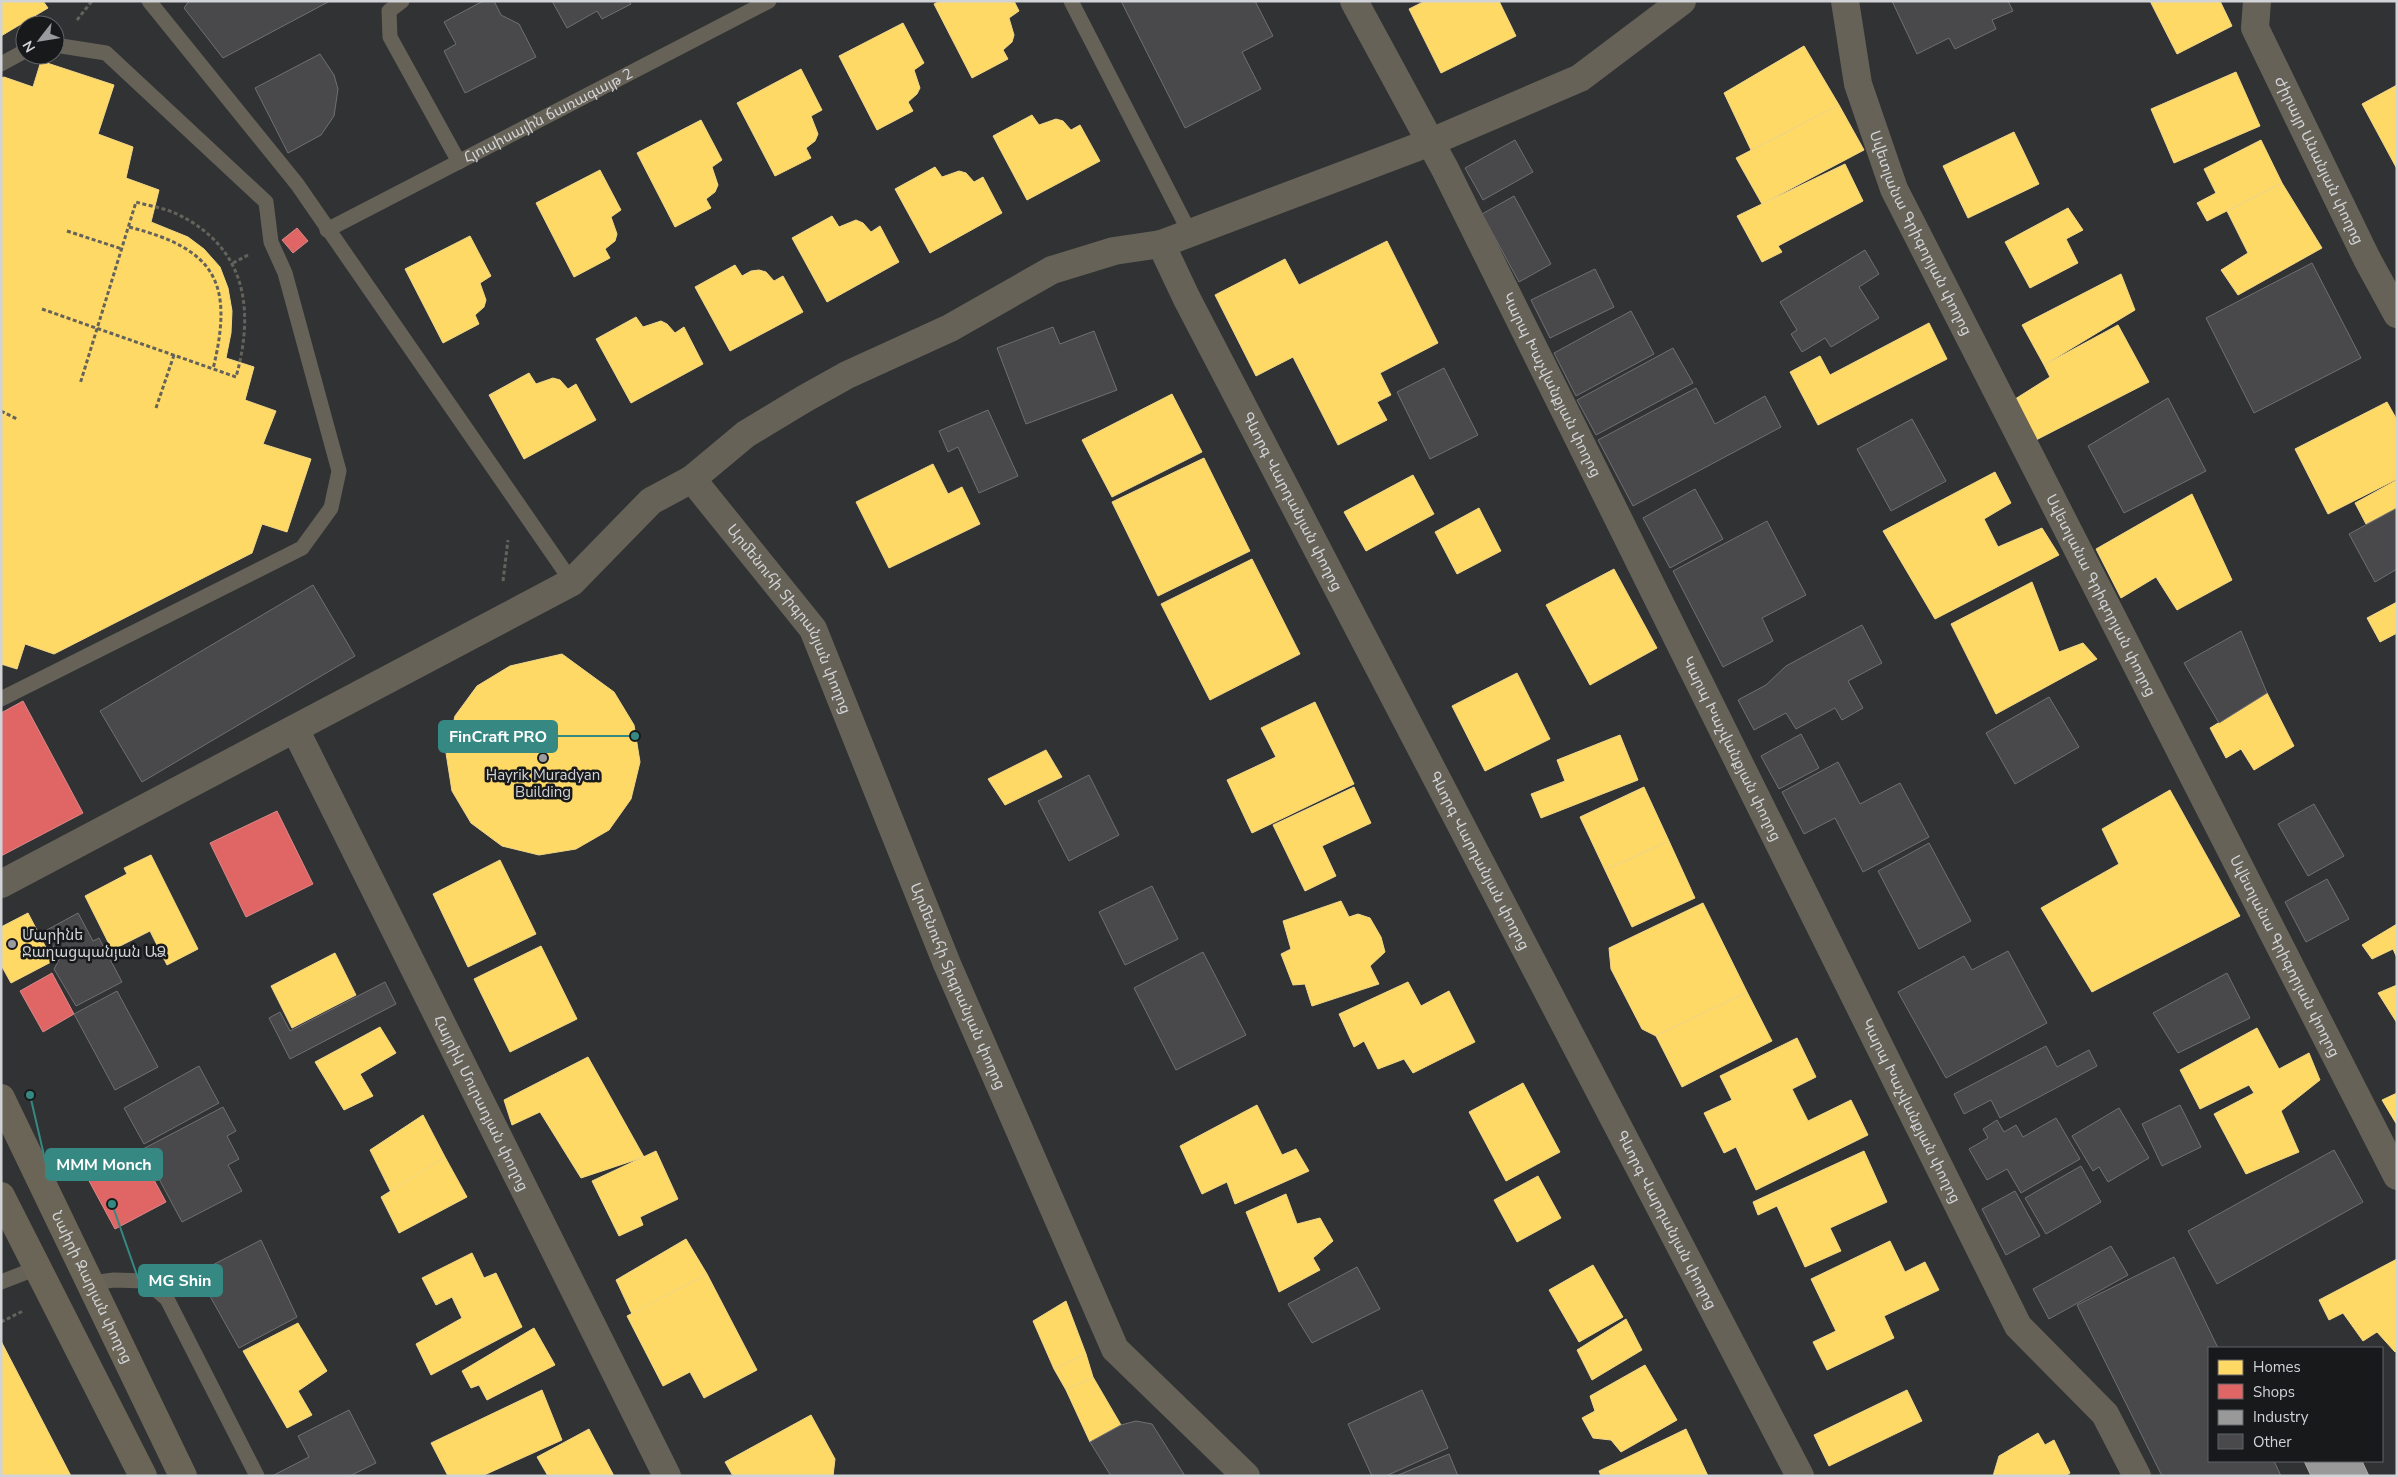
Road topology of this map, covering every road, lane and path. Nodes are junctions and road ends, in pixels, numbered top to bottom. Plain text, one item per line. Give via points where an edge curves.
1 (149, 1) edge
2 (402, 1) edge
3 (769, 1) edge
4 (1071, 1) edge
5 (1354, 1) edge
6 (1682, 1) edge
7 (1844, 1) edge
8 (2257, 1) edge
9 (386, 6) edge
10 (65, 47) edge
11 (15, 56) edge
12 (1, 64) edge
13 (1431, 142) junction
14 (459, 162) junction
15 (129, 227) junction
16 (327, 230) junction
17 (67, 232) dead end
18 (1190, 233) junction
19 (1161, 244) junction
20 (122, 249) junction
21 (42, 309) dead end
22 (2397, 314) edge
23 (96, 328) junction
24 (174, 355) junction
25 (212, 369) junction
26 (80, 384) dead end
27 (156, 408) dead end
28 (1, 411) edge
29 (17, 419) dead end
30 (692, 479) junction
31 (514, 495) junction
32 (572, 582) junction
33 (498, 621) junction
34 (1, 699) edge
35 (295, 729) junction
36 (1, 884) edge
37 (1, 1098) edge
38 (2397, 1176) edge
39 (1, 1196) edge
40 (37, 1268) junction
41 (1, 1282) edge
42 (91, 1283) junction
43 (24, 1310) dead end
44 (1, 1322) edge
45 (143, 1476) edge
46 (183, 1476) edge
47 (257, 1476) edge
48 (667, 1476) edge
49 (1246, 1476) edge
50 (1800, 1476) edge
51 (2137, 1476) edge

1 - 16 lane via 297,184
2 - 9 lane
3 - 14 lane, Հյուսիսային ճառագայթ 2
4 - 18 lane
5 - 13 street, Կարպ Խաչվանքյան փողոց
6 - 13 street via 1580,78
7 - 38 street, Սվետլանա Գրիգորյան փողոց via 1858,84 1894,188
8 - 22 street, Ժիրայր Անանյան փողոց via 2255,28
9 - 14 lane via 390,37
10 - 34 lane via 106,53 266,202 271,242 285,272 339,471 331,508 302,548
11 - 12 lane
13 - 18 street
13 - 51 street, Կարպ Խաչվանքյան փողոց via 2018,1326 2105,1414
14 - 16 lane, Հյուսիսային ճառագայթ 2
15 - 20 path
15 - 25 path via 177,243 195,255 213,274 221,296 222,320
15 - 25 path via 136,202 175,213 211,235 233,263 241,285 245,316 240,362 236,377
16 - 31 lane
17 - 20 path
18 - 19 street
19 - 30 street via 1114,251 1052,270 950,328 847,375 804,399 746,434
19 - 50 street, Գևորգ Վարդանյան փողոց
20 - 23 path
21 - 23 path
23 - 24 path
23 - 26 path
24 - 25 path
24 - 27 path
28 - 29 path
30 - 32 street via 650,501
30 - 49 street, Արմենուհի Տիգրանյան փողոց via 813,629 947,964 1115,1349
31 - 32 lane
31 - 33 path
32 - 33 street
33 - 35 street
35 - 36 street
35 - 48 street, Հայրիկ Մուրադյան փողոց
37 - 42 main road, Նաիրի Զարյան փողոց
39 - 40 main road
40 - 41 lane
40 - 45 main road
42 - 46 main road, Նաիրի Զարյան փողոց
42 - 47 lane via 146,1281 167,1299
43 - 44 path

